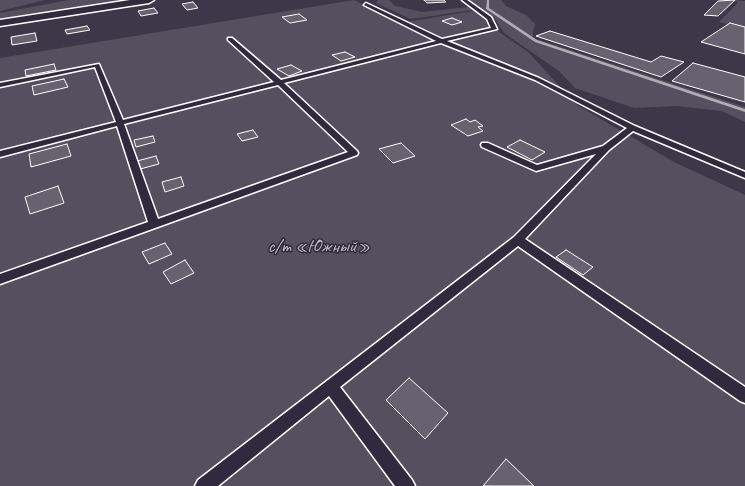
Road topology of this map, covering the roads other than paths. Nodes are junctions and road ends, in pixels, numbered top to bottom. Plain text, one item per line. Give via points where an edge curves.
1 (148, 0) edge
2 (464, 0) edge
3 (366, 4) dead end
4 (0, 23) edge
5 (230, 38) dead end
6 (441, 40) junction
7 (279, 82) junction
8 (0, 85) edge
9 (120, 123) junction
10 (632, 128) junction
11 (485, 145) dead end
12 (606, 148) junction
13 (0, 154) edge
14 (745, 175) edge
15 (154, 224) junction
16 (518, 240) junction
17 (0, 279) edge
18 (330, 386) junction
19 (745, 396) edge
20 (204, 486) edge
21 (406, 486) edge

1 - 4 main road
2 - 6 lane via 489,18 494,29
3 - 6 lane
5 - 7 lane
6 - 7 lane
6 - 10 lane via 537,78
7 - 9 lane
7 - 15 lane via 354,153
8 - 9 lane via 97,64
9 - 13 lane
9 - 15 lane
10 - 12 lane
10 - 14 lane
11 - 12 lane via 536,168
12 - 16 lane
15 - 17 lane
16 - 18 lane
16 - 19 lane
18 - 20 lane
18 - 21 lane

